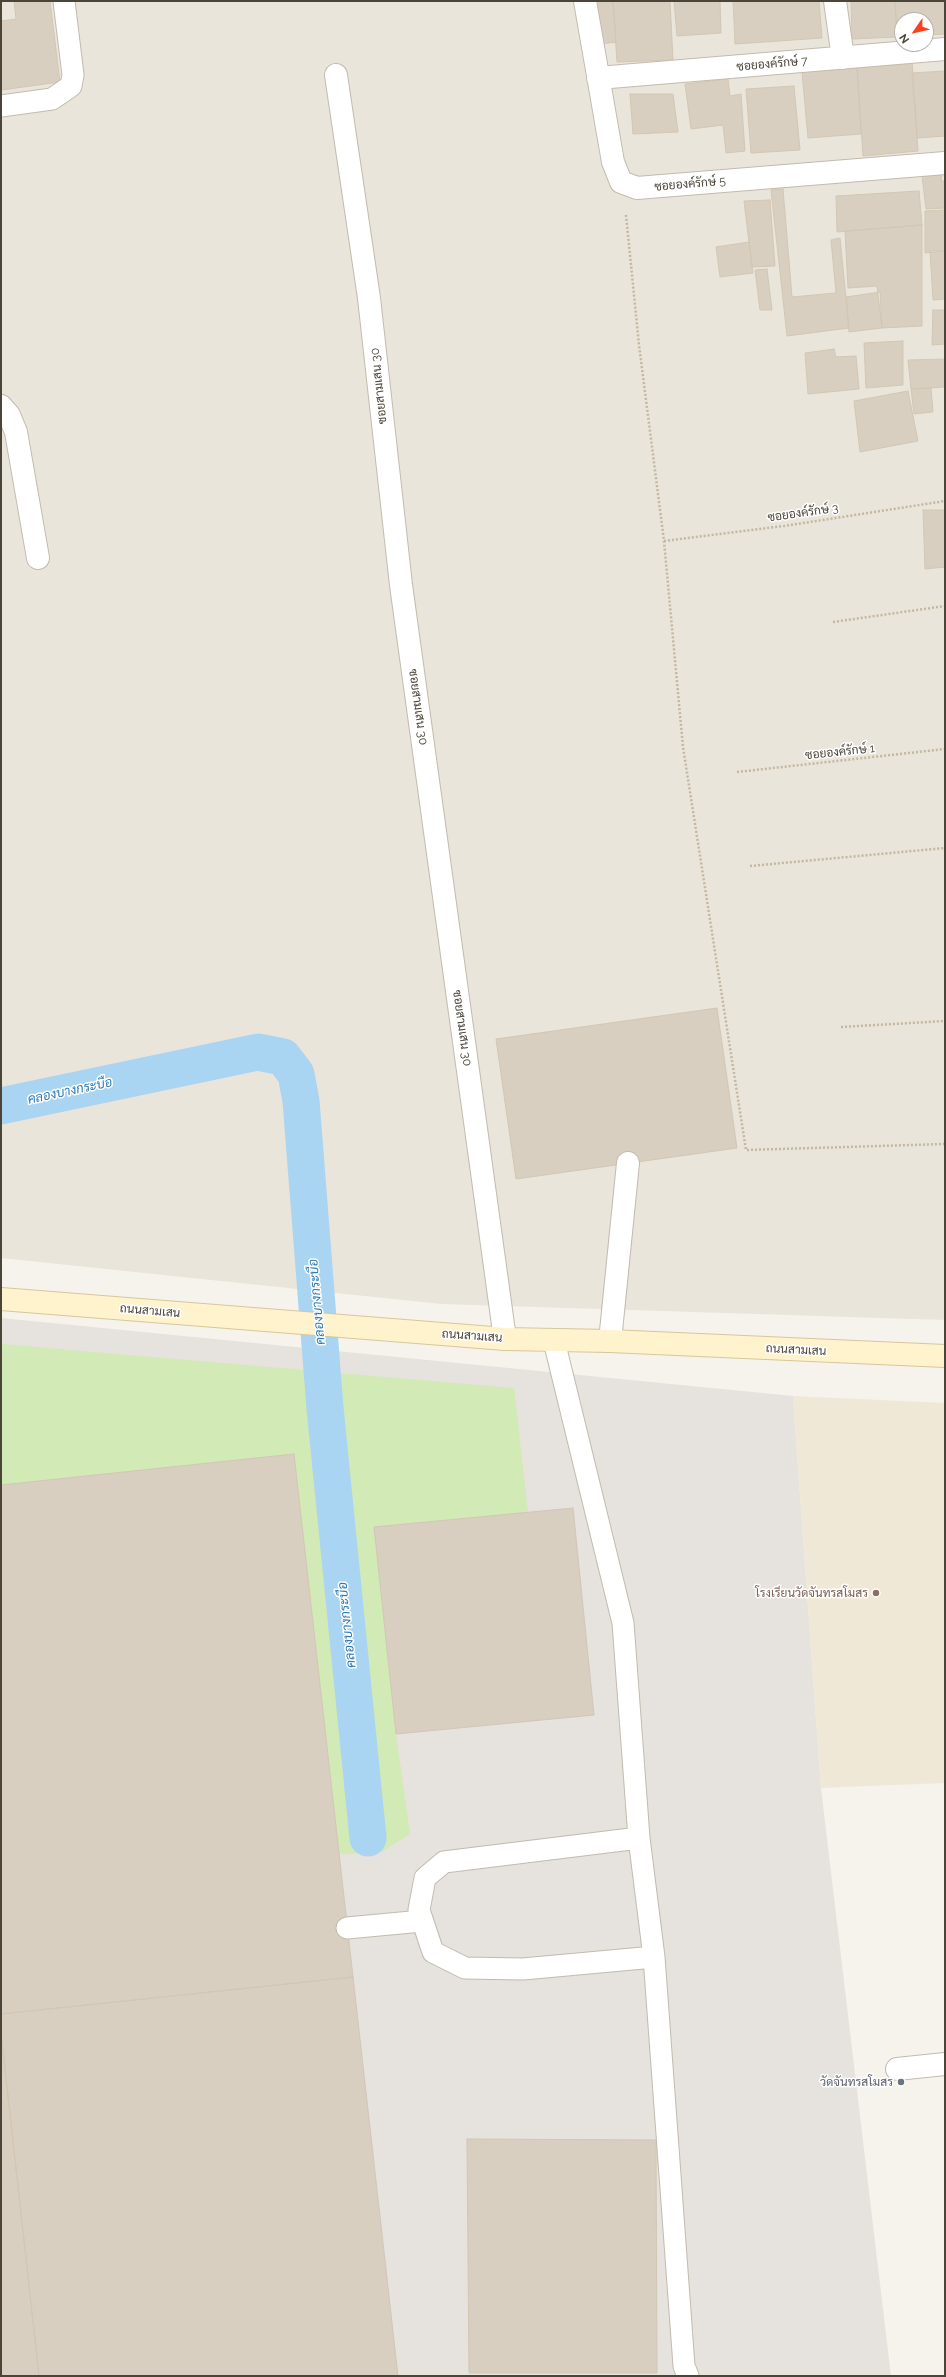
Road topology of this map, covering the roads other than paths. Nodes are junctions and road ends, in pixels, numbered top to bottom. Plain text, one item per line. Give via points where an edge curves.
1 (64, 1) edge
2 (585, 1) edge
3 (836, 1) edge
4 (945, 49) edge
5 (843, 58) junction
6 (336, 75) dead end
7 (598, 78) junction
8 (1, 106) edge
9 (945, 163) edge
10 (1, 406) edge
11 (38, 558) dead end
12 (628, 1163) dead end
13 (1, 1299) edge
14 (505, 1339) junction
15 (554, 1341) junction
16 (610, 1341) junction
17 (945, 1356) edge
18 (639, 1838) junction
19 (422, 1921) junction
20 (347, 1928) dead end
21 (654, 1957) junction
22 (945, 2064) edge
23 (897, 2069) dead end
24 (688, 2376) edge

1 - 8 lane via 71,86 52,99
2 - 7 street, ซอยองค์รักษ์ 5
3 - 5 street
4 - 5 street, ซอยองค์รักษ์ 7
5 - 7 street, ซอยองค์รักษ์ 7
6 - 14 street, ซอยสามเสน 30 via 369,298 401,585
7 - 9 street, ซอยองค์รักษ์ 5 via 613,162 621,182 637,188
10 - 11 street via 16,432
12 - 16 street
13 - 14 main road, ถนนสามเสน
14 - 15 main road, ถนนสามเสน
15 - 16 main road, ถนนสามเสน
15 - 18 lane via 623,1623
16 - 17 main road, ถนนสามเสน
18 - 19 lane via 444,1862 425,1878 419,1910
18 - 21 lane
19 - 20 lane
19 - 21 lane via 433,1952 465,1968 523,1969
21 - 24 lane via 684,2366
22 - 23 street

